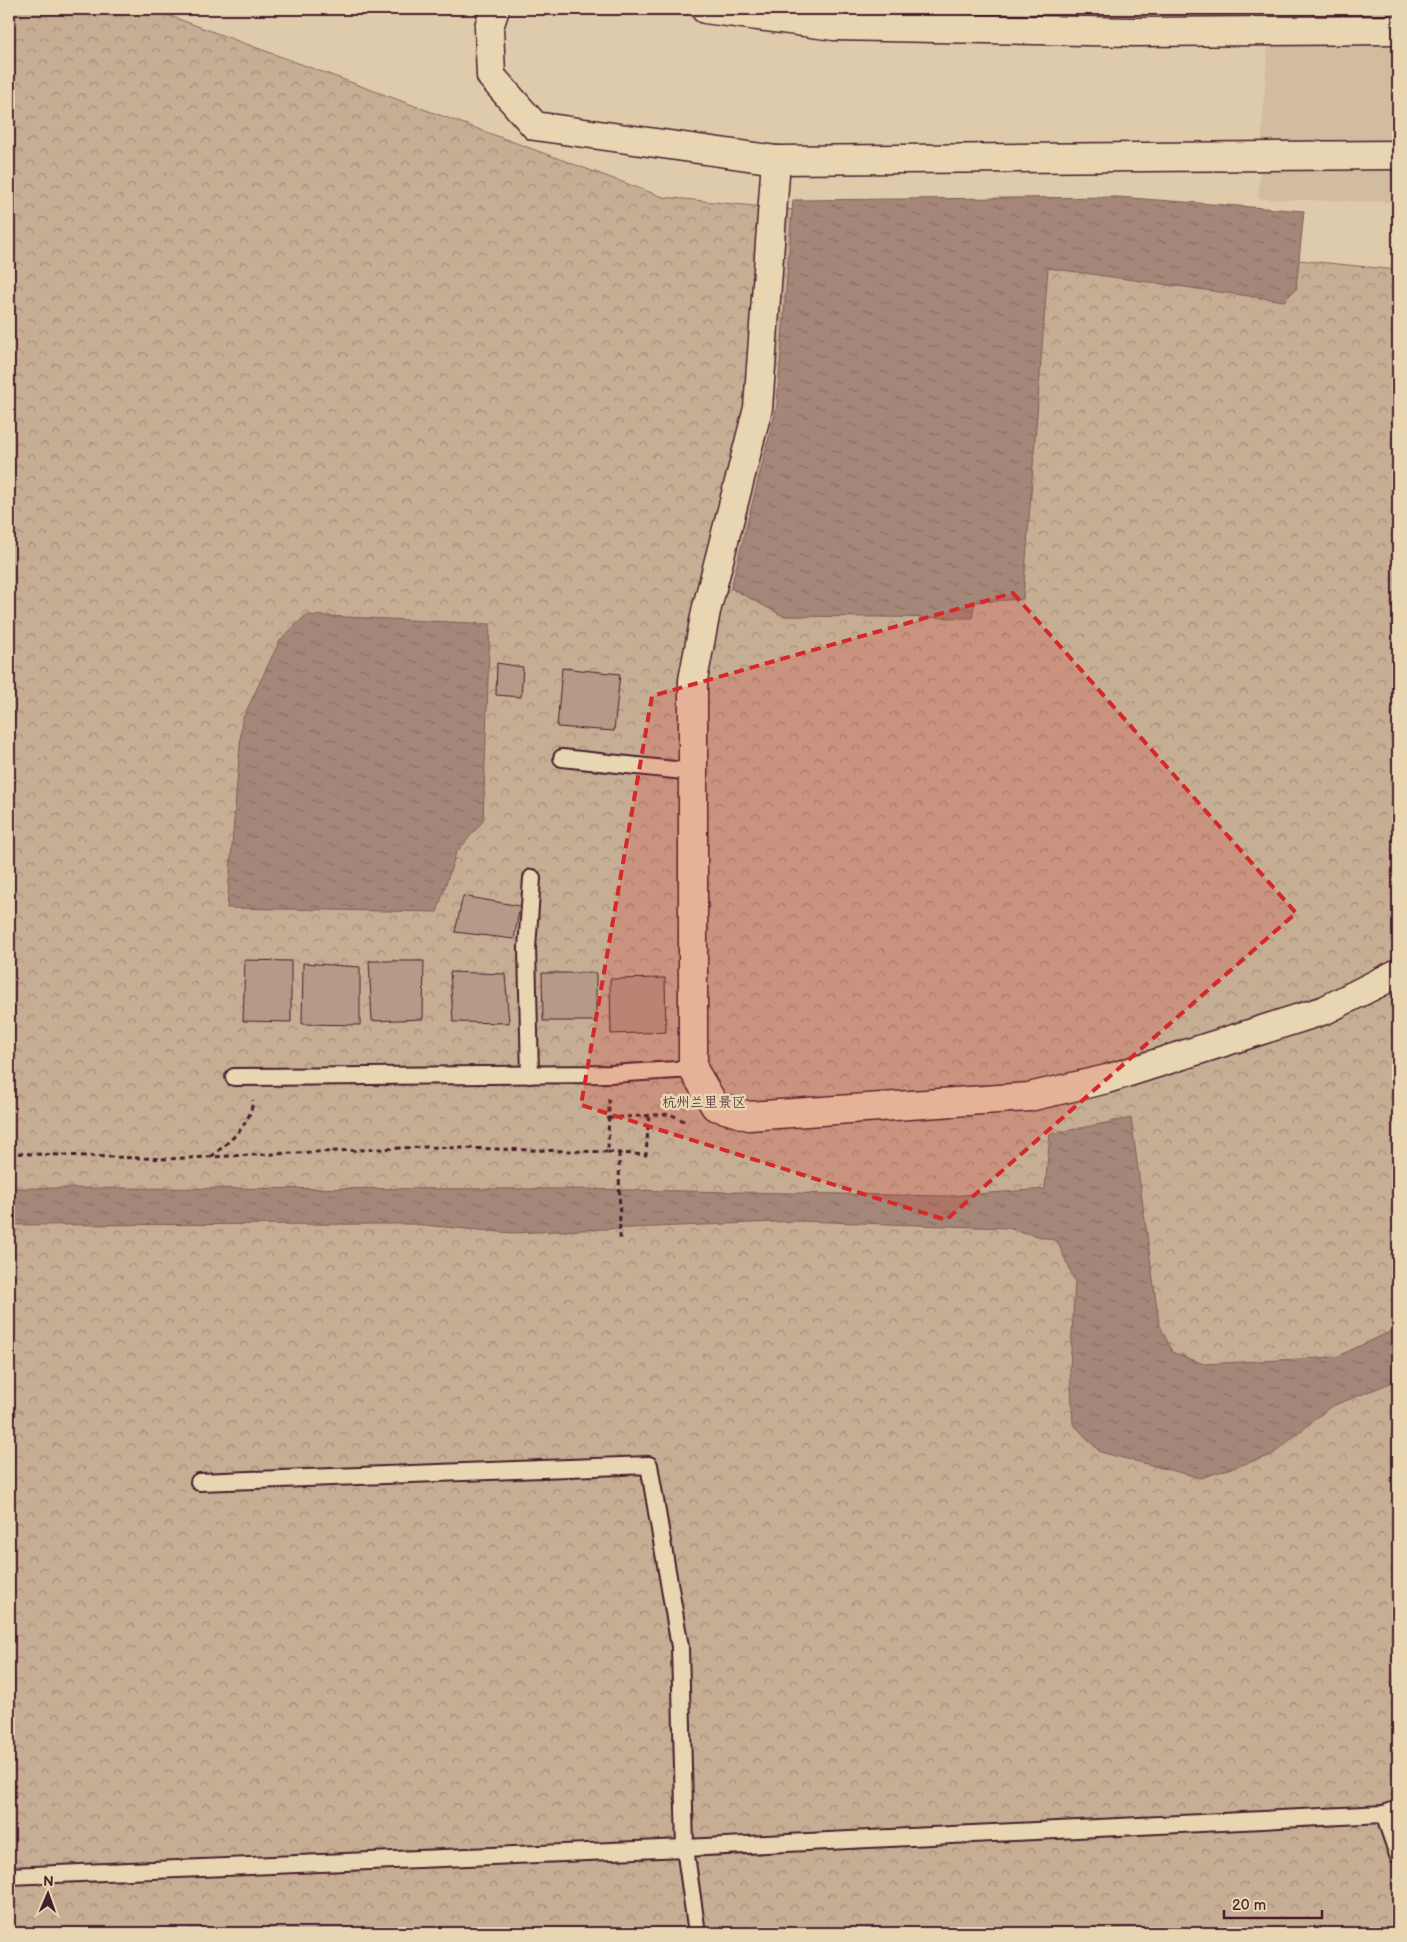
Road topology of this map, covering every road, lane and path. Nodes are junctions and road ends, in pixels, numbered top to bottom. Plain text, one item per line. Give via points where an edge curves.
1 (495, 9) edge
2 (705, 9) edge
3 (1398, 30) edge
4 (1398, 155) edge
5 (776, 160) junction
6 (562, 758) dead end
7 (693, 772) junction
8 (532, 878) dead end
9 (1398, 973) edge
10 (693, 1069) junction
11 (530, 1074) junction
12 (610, 1074) junction
13 (257, 1076) junction
14 (234, 1077) dead end
15 (649, 1115) junction
16 (609, 1118) junction
17 (692, 1125) dead end
18 (608, 1152) junction
19 (619, 1152) junction
20 (9, 1153) edge
21 (210, 1157) junction
22 (620, 1239) dead end
23 (199, 1482) dead end
24 (1391, 1812) edge
25 (686, 1848) junction
26 (1398, 1855) edge
27 (9, 1876) edge
28 (697, 1933) edge

1 - 5 street via 489,27 491,76 535,126
2 - 3 street via 834,26 1135,32
4 - 5 street
5 - 7 street via 758,408 706,611 693,680
6 - 7 lane
7 - 10 street
8 - 11 lane via 527,948
9 - 10 street via 1325,1010 1107,1080 1029,1097 749,1116 715,1106
10 - 12 lane
11 - 12 lane
11 - 13 lane
12 - 16 path
13 - 14 lane
13 - 21 path via 252,1114 242,1130
15 - 16 path
15 - 17 path via 670,1114
15 - 19 path via 646,1155
16 - 18 path
18 - 19 path
18 - 21 path via 423,1147
19 - 22 path
20 - 21 path via 166,1159
23 - 25 lane via 649,1465 680,1646
24 - 25 lane
24 - 26 lane
25 - 27 lane
25 - 28 lane

